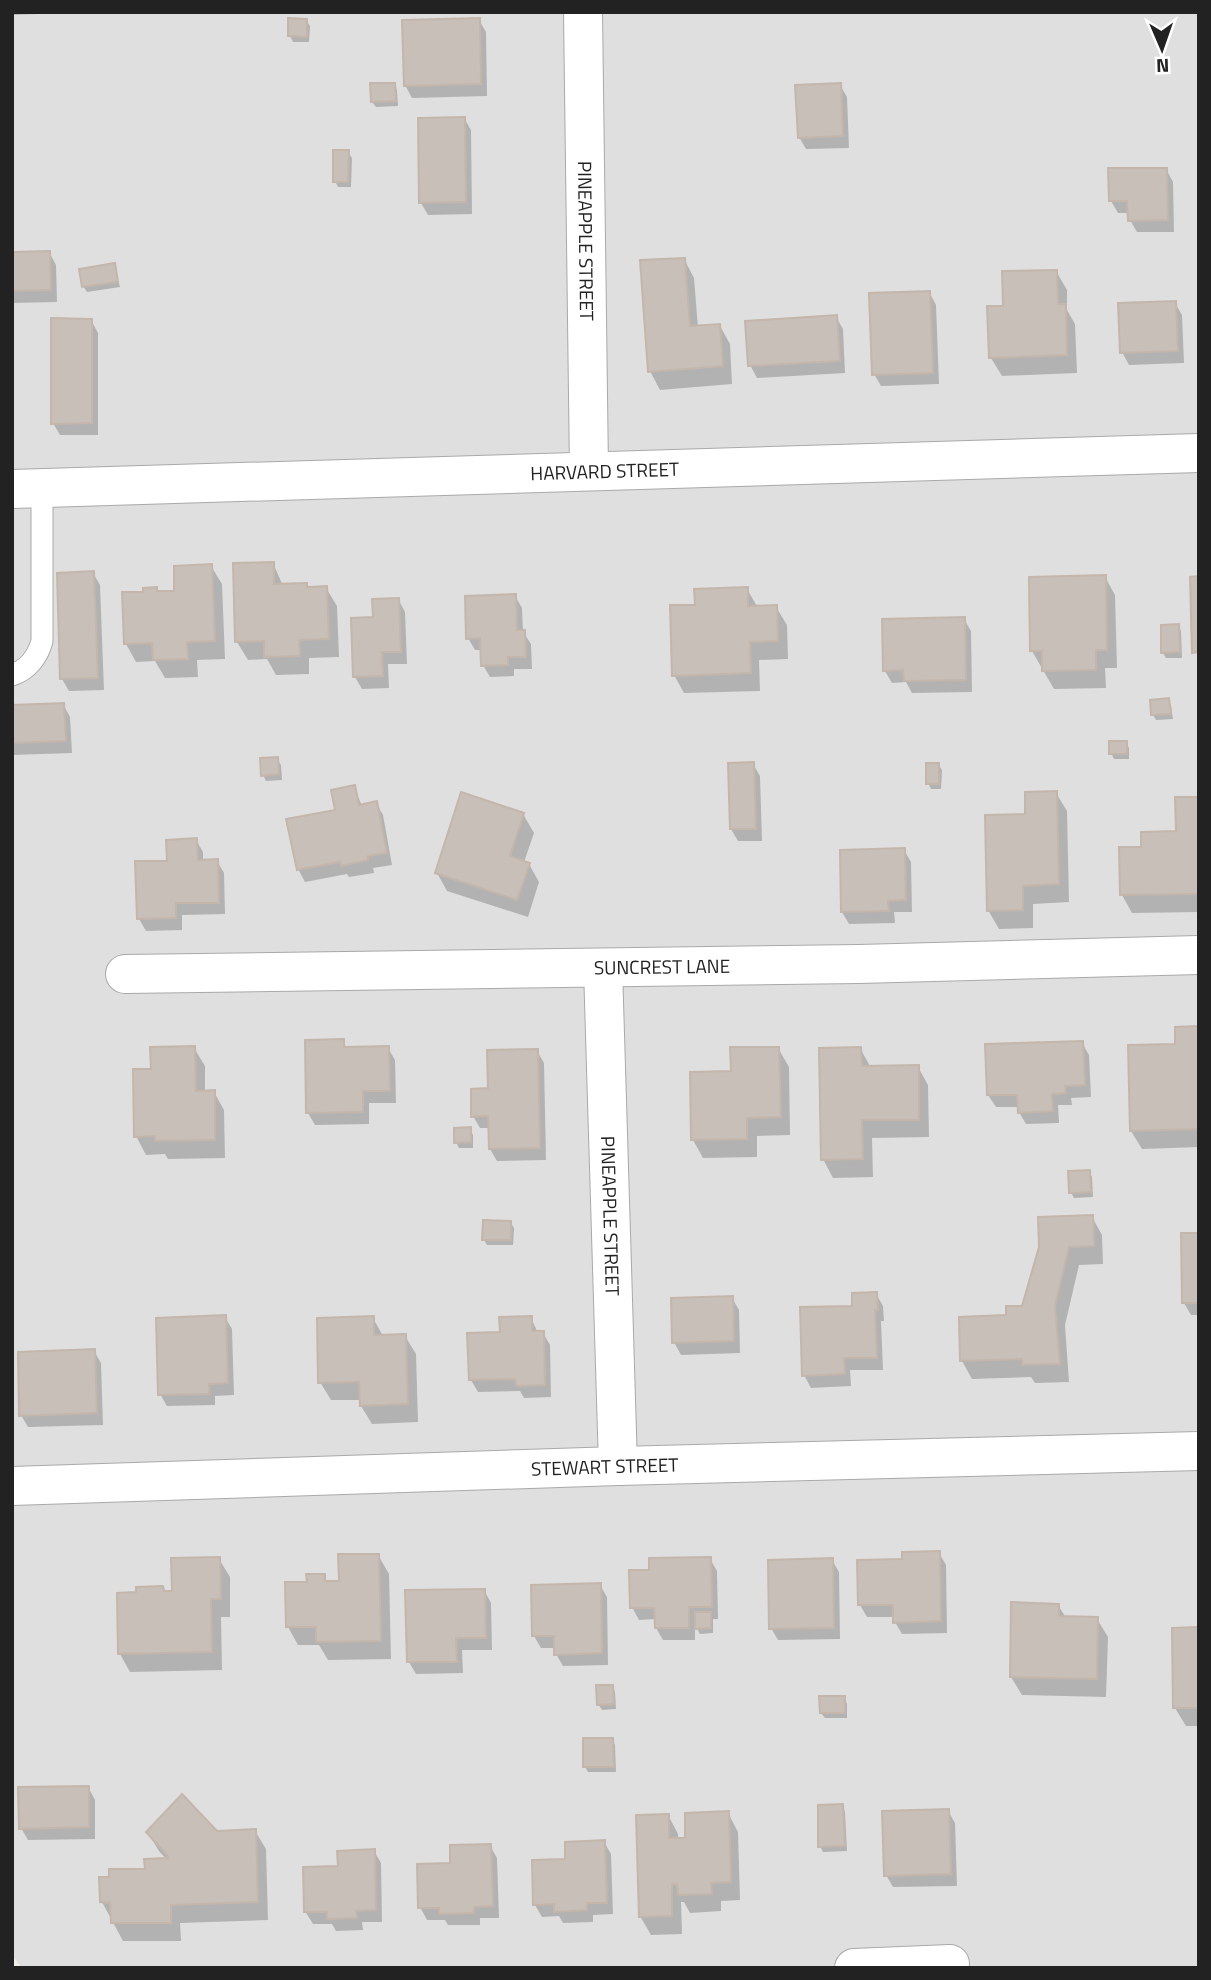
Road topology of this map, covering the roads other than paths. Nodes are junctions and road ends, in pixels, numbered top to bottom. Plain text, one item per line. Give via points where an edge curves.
1 (583, 12) edge
2 (1199, 453) edge
3 (589, 471) junction
4 (27, 489) edge
5 (12, 675) edge
6 (1199, 955) edge
7 (603, 968) junction
8 (125, 974) dead end
9 (1199, 1451) edge
10 (618, 1466) junction
11 (12, 1486) edge
12 (950, 1964) dead end
13 (854, 1968) edge

1 - 3 street, PINEAPPLE STREET
2 - 3 street, HARVARD STREET
3 - 4 street, HARVARD STREET
4 - 5 lane via 42,641 39,655
6 - 7 street, SUNCREST LANE
7 - 8 street, SUNCREST LANE
7 - 10 street, PINEAPPLE STREET
9 - 10 street, STEWART STREET
10 - 11 street, STEWART STREET
12 - 13 street

